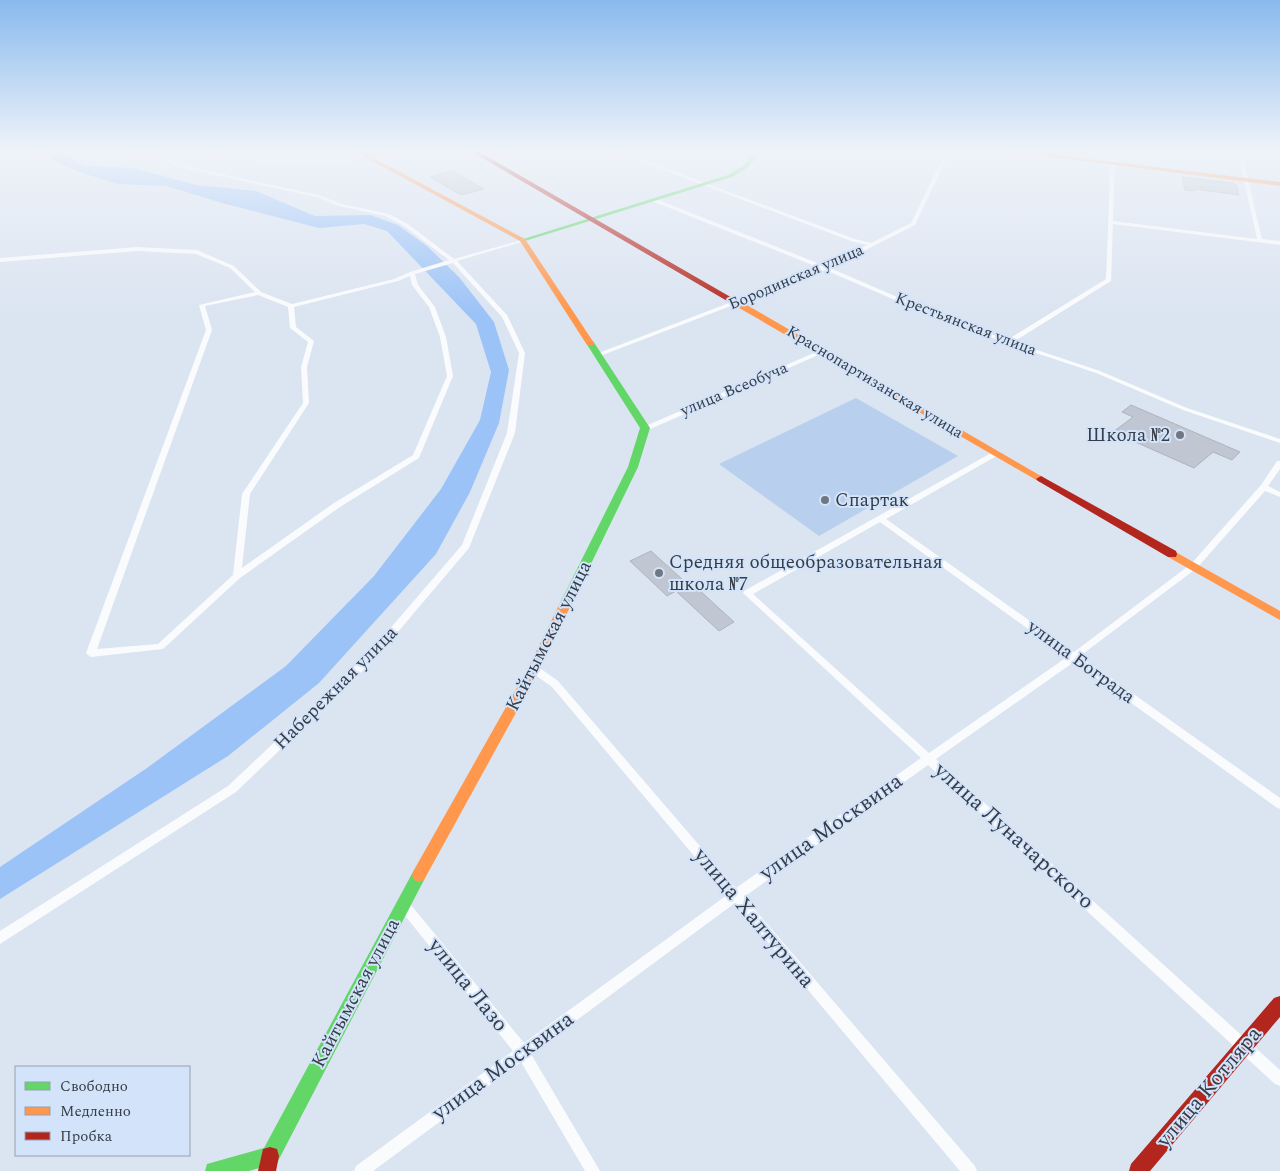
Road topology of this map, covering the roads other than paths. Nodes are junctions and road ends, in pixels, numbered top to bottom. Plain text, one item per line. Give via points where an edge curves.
1 (336, 204) edge
2 (455, 204) edge
3 (565, 204) edge
4 (642, 204) edge
5 (663, 204) edge
6 (758, 204) edge
7 (923, 204) edge
8 (1112, 204) edge
9 (1252, 204) edge
10 (592, 219) junction
11 (1111, 222) junction
12 (523, 240) junction
13 (1260, 240) junction
14 (1280, 243) edge
15 (873, 245) junction
16 (0, 260) edge
17 (454, 261) junction
18 (826, 268) junction
19 (412, 273) junction
20 (259, 293) junction
21 (738, 302) junction
22 (291, 306) junction
23 (1008, 342) junction
24 (823, 351) junction
25 (598, 355) junction
26 (645, 428) junction
27 (1280, 441) edge
28 (996, 454) junction
29 (1280, 463) edge
30 (1264, 487) junction
31 (1280, 495) edge
32 (881, 519) junction
33 (1194, 566) junction
34 (237, 576) junction
35 (1280, 616) edge
36 (1073, 656) junction
37 (534, 669) junction
38 (928, 758) junction
39 (1280, 804) edge
40 (735, 896) junction
41 (403, 904) junction
42 (0, 938) edge
43 (1280, 1004) edge
44 (1244, 1046) junction
45 (522, 1051) junction
46 (1280, 1079) edge
47 (270, 1156) junction
48 (214, 1171) edge
49 (267, 1171) edge
50 (361, 1171) edge
51 (593, 1171) edge
52 (970, 1171) edge
53 (1138, 1171) edge

1 - 17 street, Набережная улица via 387,216 406,225
2 - 12 street
3 - 10 street, Краснопартизанская улица
4 - 10 street
5 - 18 street, Крестьянская улица
6 - 15 street
7 - 15 street, Бородинская улица via 913,224
8 - 11 street
9 - 13 street
10 - 12 street
10 - 21 street, Краснопартизанская улица
11 - 13 street
11 - 23 street via 1109,280
12 - 17 street
12 - 25 street
13 - 14 street
15 - 18 street, Бородинская улица
16 - 20 street via 137,249 198,252 232,267
17 - 19 street
17 - 42 street, Набережная улица via 505,316 522,353 512,433 466,546 372,656 232,790
18 - 21 street, Бородинская улица
18 - 23 street, Крестьянская улица via 930,313
19 - 22 street via 396,280
19 - 34 street via 414,285 432,307 443,337 450,376 416,456 337,505
20 - 22 street
20 - 34 street via 202,305 209,330 91,653 160,647
21 - 24 street, Краснопартизанская улица
21 - 25 street, Бородинская улица
22 - 34 street via 293,328 311,341 304,367 306,403 246,494
23 - 27 street, Крестьянская улица via 1098,372 1185,409
24 - 26 street, улица Всеобуча
24 - 28 street, Краснопартизанская улица
25 - 26 street
26 - 37 street, Кайтымская улица via 633,467
28 - 32 street
28 - 33 street, Краснопартизанская улица
29 - 30 street, улица Москвина
30 - 31 street
30 - 33 street, улица Москвина
32 - 36 street, улица Бограда
32 - 38 street, улица Луначарского via 747,593
33 - 35 street, Краснопартизанская улица
33 - 36 street, улица Москвина
36 - 38 street, улица Москвина
36 - 39 street, улица Бограда
37 - 40 street, улица Халтурина via 555,684
37 - 41 street, Кайтымская улица
38 - 40 street, улица Москвина
38 - 44 street, улица Луначарского
40 - 45 street, улица Москвина
40 - 52 street, улица Халтурина
41 - 45 street, улица Лазо
41 - 47 street, Кайтымская улица
43 - 44 street, улица Котляра
44 - 46 street, улица Луначарского
44 - 53 street, улица Котляра
45 - 50 street, улица Москвина
45 - 51 street, улица Лазо
47 - 48 street
47 - 49 street, Кайтымская улица

